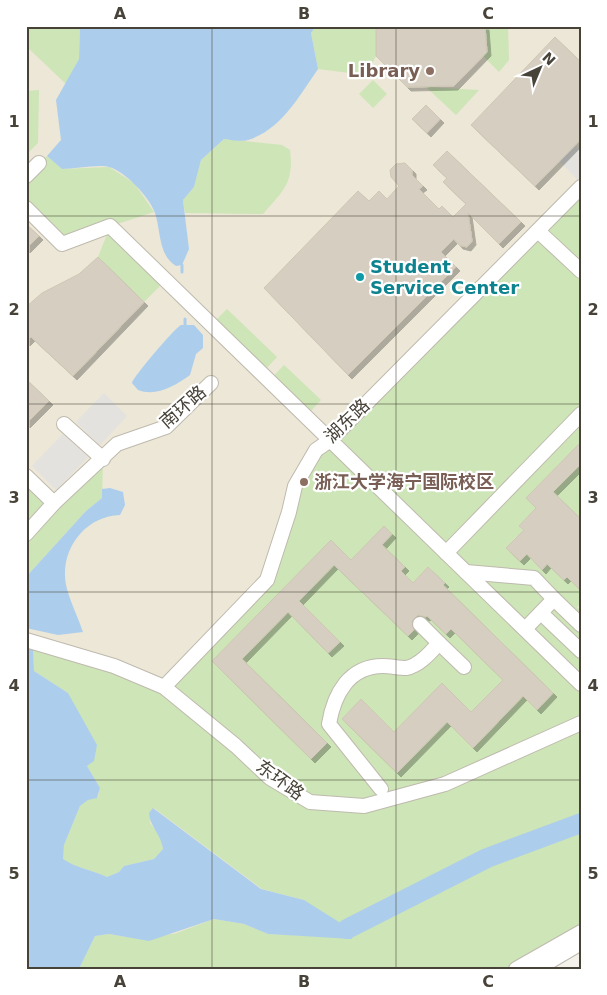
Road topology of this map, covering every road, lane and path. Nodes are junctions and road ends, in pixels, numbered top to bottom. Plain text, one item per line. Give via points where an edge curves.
1 (39, 163) dead end
2 (26, 176) edge
3 (581, 187) edge
4 (26, 208) edge
5 (538, 231) junction
6 (581, 271) edge
7 (211, 383) dead end
8 (581, 414) edge
9 (64, 424) dead end
10 (329, 441) junction
11 (103, 458) junction
12 (26, 476) edge
13 (54, 504) junction
14 (26, 534) edge
15 (446, 553) junction
16 (466, 572) junction
17 (554, 599) junction
18 (541, 613) junction
19 (420, 624) dead end
20 (581, 625) edge
21 (525, 629) junction
22 (26, 640) edge
23 (439, 643) junction
24 (581, 651) edge
25 (464, 667) dead end
26 (581, 684) edge
27 (164, 687) junction
28 (581, 723) edge
29 (381, 789) dead end
30 (581, 932) edge
31 (581, 944) edge
32 (516, 969) edge
33 (537, 969) edge

1 - 2 street
3 - 5 street, 湖东路
4 - 10 street via 62,244 110,226
5 - 6 street
5 - 10 street, 湖东路
7 - 11 street, 南环路 via 166,427 117,444
8 - 15 street
9 - 11 street
10 - 15 street
10 - 27 street, 湖东路 via 316,450 294,486 267,580
11 - 13 street, 南环路
12 - 13 street
13 - 14 street, 南环路
15 - 16 street
16 - 17 street via 534,578
16 - 21 street
17 - 18 street
17 - 20 street
18 - 21 street
18 - 24 street
19 - 23 street
21 - 26 street
22 - 27 street, 东环路 via 114,666
23 - 25 street
23 - 29 street via 424,658 407,668 364,668 352,675 332,705 329,724
27 - 28 street, 东环路 via 270,778 310,802 364,806 445,784
30 - 32 street
31 - 33 street

